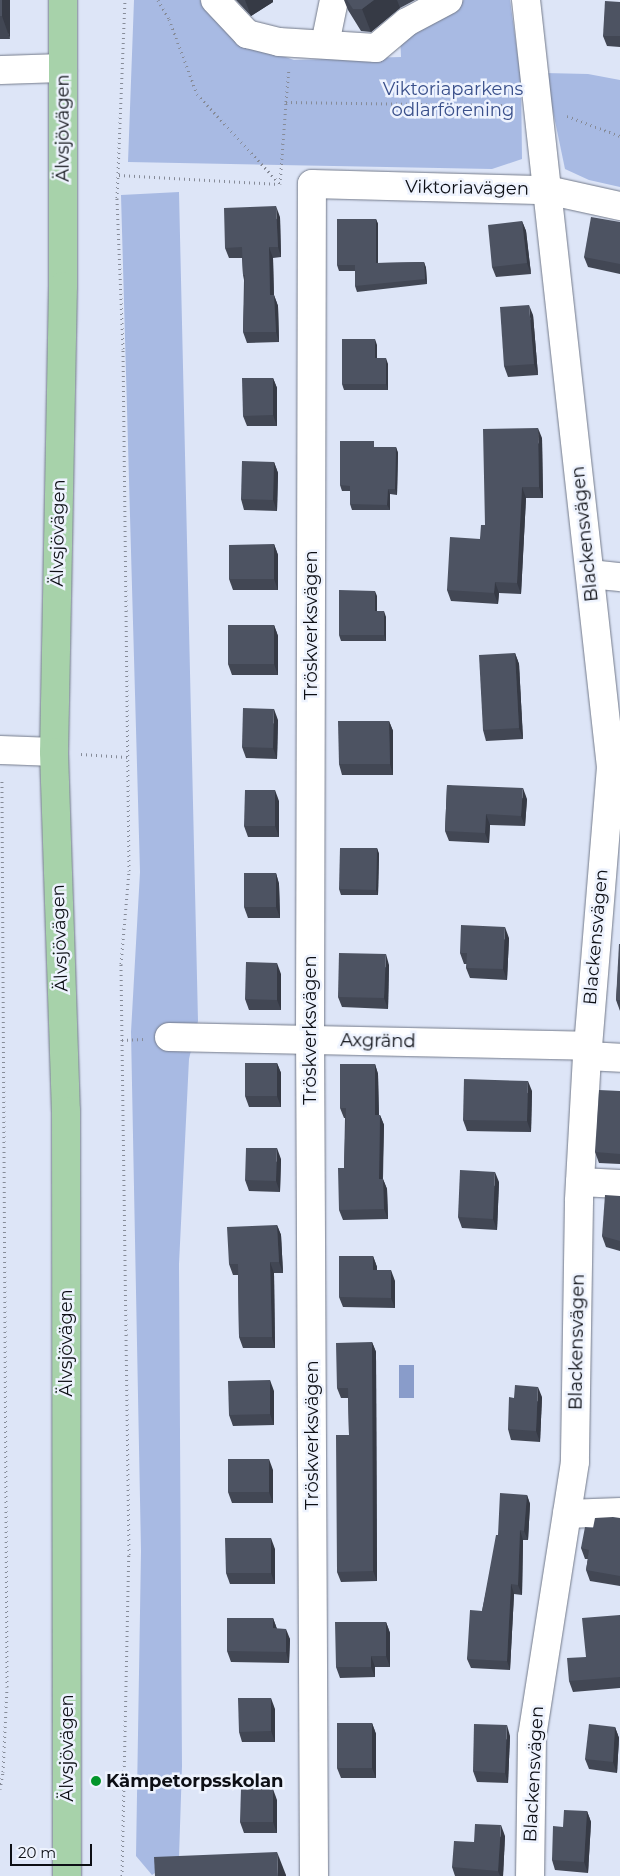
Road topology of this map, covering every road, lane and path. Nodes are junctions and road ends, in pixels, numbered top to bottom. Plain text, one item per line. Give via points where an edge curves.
1 (63, 0) edge
2 (125, 0) edge
3 (158, 0) edge
4 (215, 0) edge
5 (334, 0) edge
6 (448, 0) edge
7 (526, 0) edge
8 (325, 44) junction
9 (288, 64) dead end
10 (63, 68) junction
11 (0, 70) edge
12 (286, 102) junction
13 (538, 105) junction
14 (620, 136) edge
15 (119, 175) junction
16 (280, 184) junction
17 (312, 184) junction
18 (547, 190) junction
19 (620, 206) edge
20 (590, 574) junction
21 (620, 577) edge
22 (1, 750) edge
23 (54, 752) junction
24 (127, 757) junction
25 (615, 767) edge
26 (169, 1037) dead end
27 (310, 1039) junction
28 (587, 1051) junction
29 (620, 1058) edge
30 (580, 1182) junction
31 (620, 1184) edge
32 (620, 1512) edge
33 (567, 1514) junction
34 (0, 1687) edge
35 (7, 1687) junction
36 (0, 1789) edge
37 (67, 1876) edge
38 (122, 1876) edge
39 (314, 1876) edge
40 (530, 1876) edge

1 - 10 main road, Älvsjövägen
2 - 15 path
3 - 16 path via 169,19 197,94
4 - 8 street via 247,34 279,42
5 - 8 street
6 - 8 street via 407,22 376,48
7 - 13 street, Blackensvägen
9 - 12 path
10 - 11 street
10 - 23 main road, Älvsjövägen via 63,286
12 - 13 path
12 - 16 path
13 - 14 path
13 - 18 street, Blackensvägen
15 - 16 path
15 - 24 path
16 - 17 path
17 - 18 street, Viktoriavägen
17 - 27 street, Tröskverksvägen
18 - 19 street, Viktoriavägen
18 - 20 street, Blackensvägen
20 - 21 street
20 - 25 street, Blackensvägen
22 - 23 street
22 - 35 path
23 - 24 path
23 - 37 main road, Älvsjövägen via 66,1111
24 - 38 path via 129,871 121,964 129,1555
25 - 28 street, Blackensvägen
26 - 27 street, Axgränd
27 - 28 street, Axgränd
27 - 39 street, Tröskverksvägen
28 - 29 street, Axgränd
28 - 30 street, Blackensvägen
30 - 31 street
30 - 33 street, Blackensvägen via 575,1462
32 - 33 street
33 - 40 street, Blackensvägen via 532,1736
34 - 35 path
35 - 36 path

